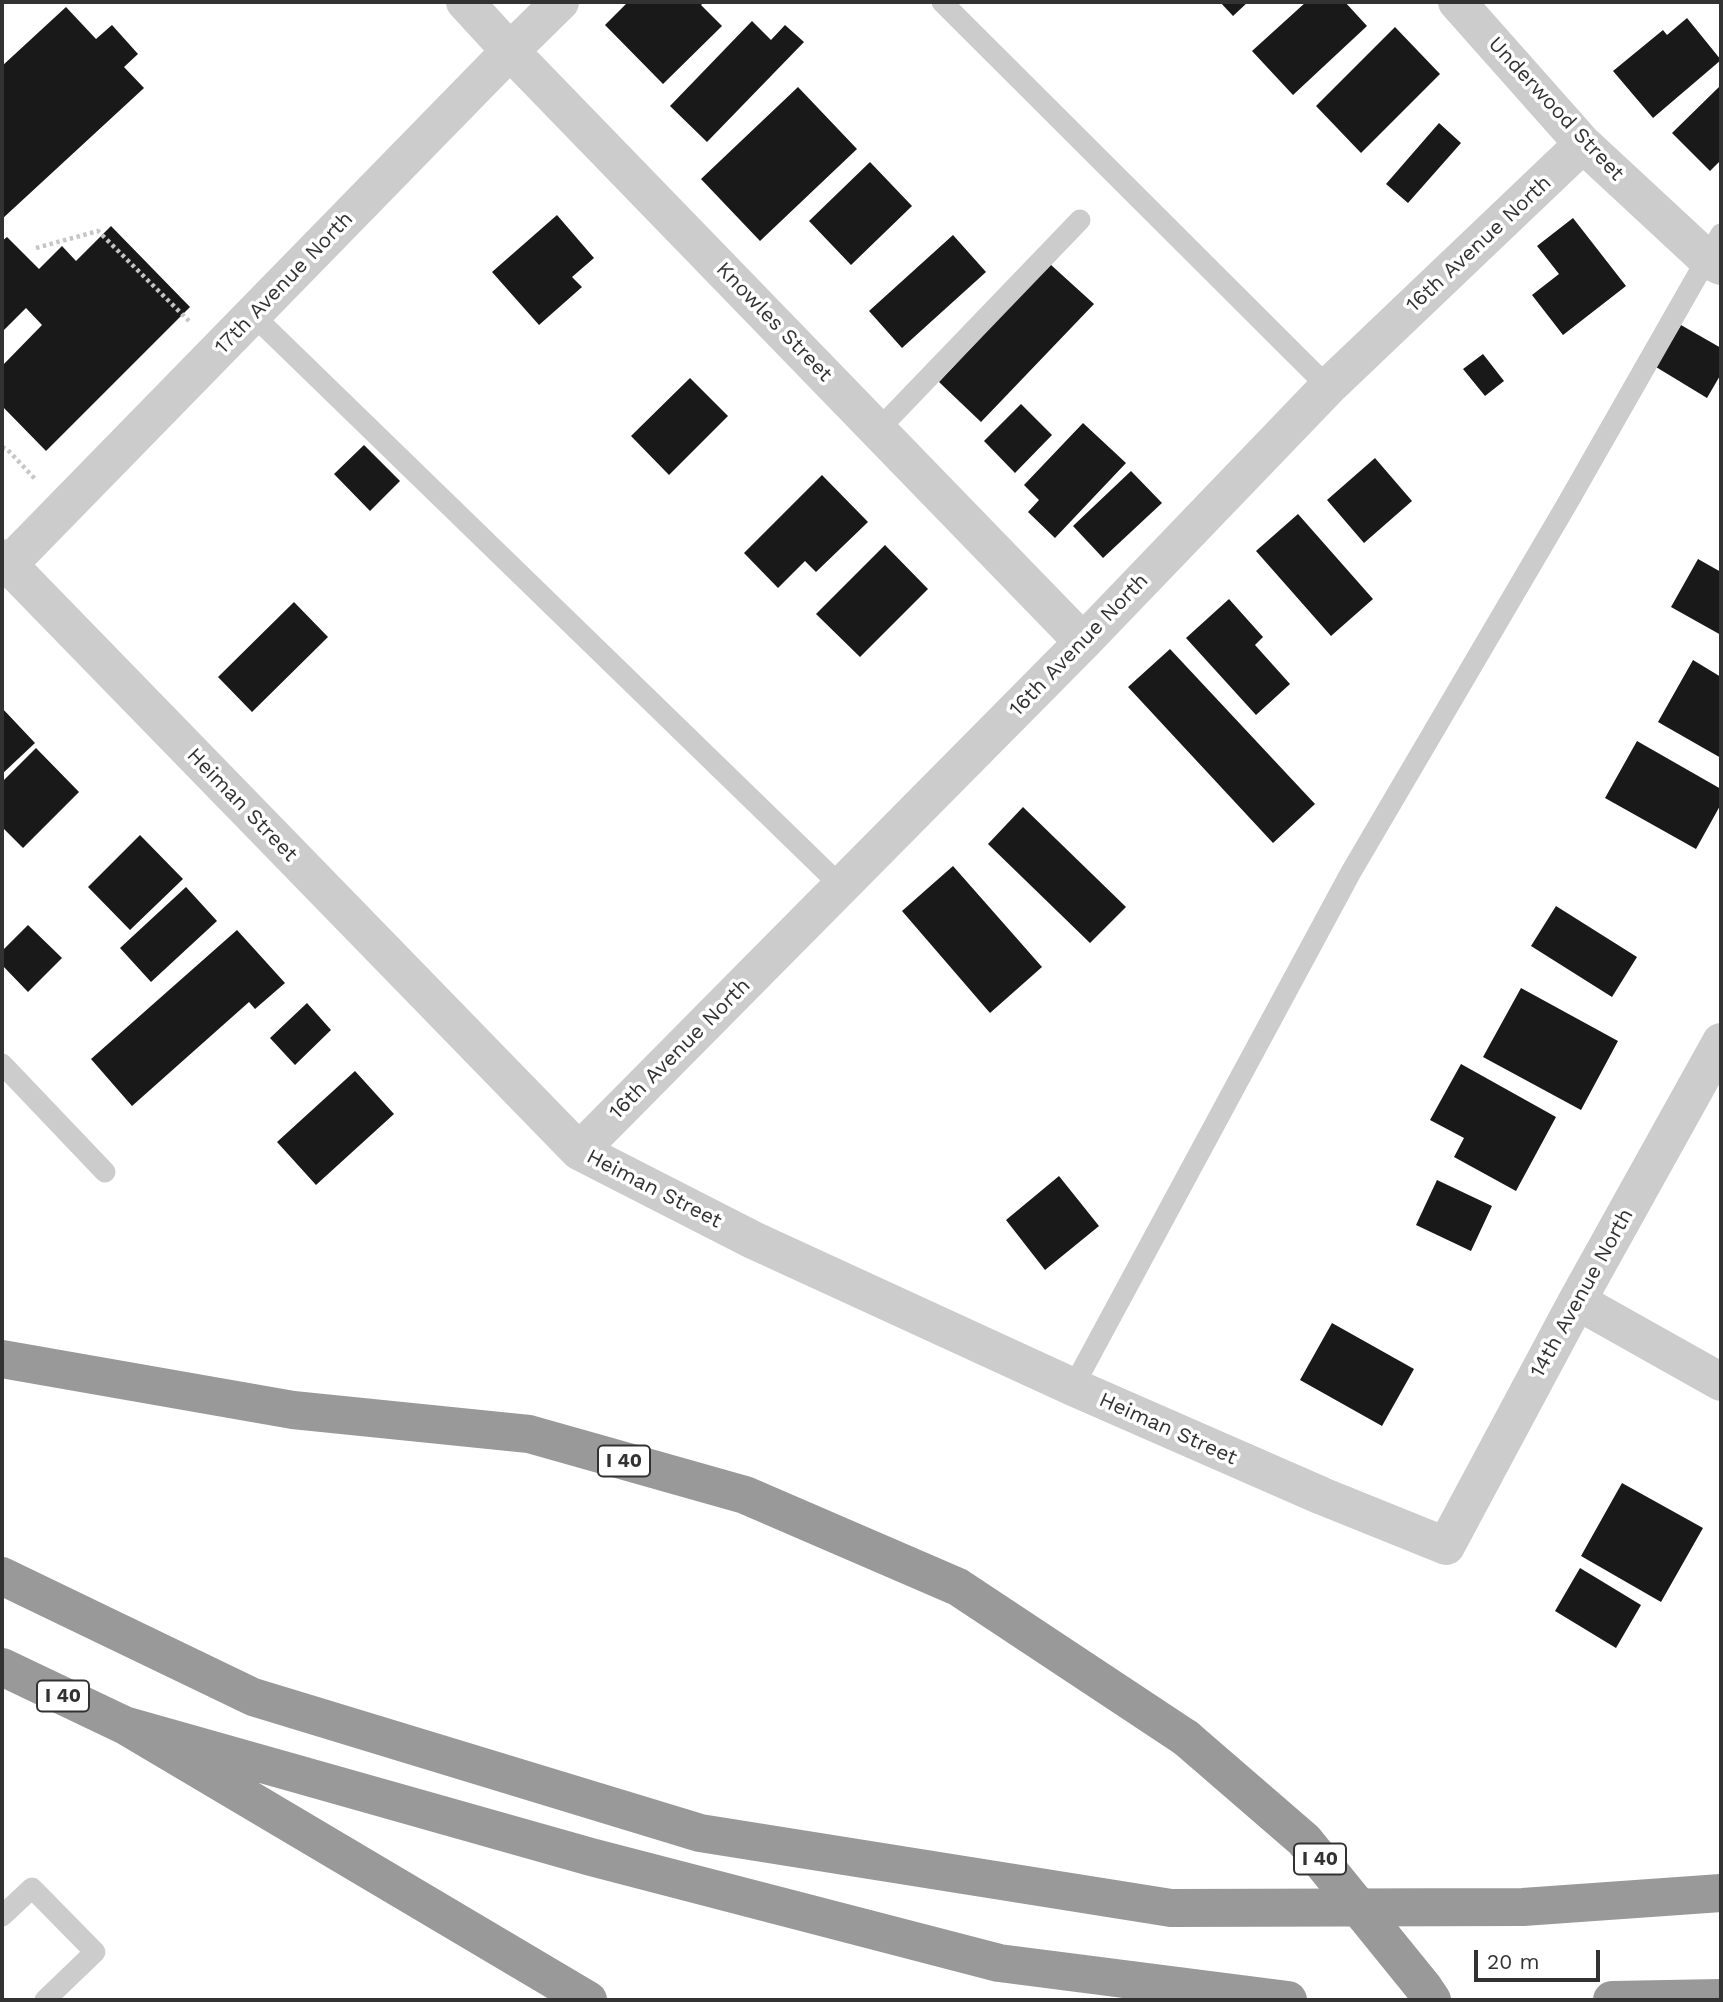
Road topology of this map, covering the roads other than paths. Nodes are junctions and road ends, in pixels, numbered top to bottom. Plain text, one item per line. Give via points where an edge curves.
1 (465, 2) edge
2 (560, 2) edge
3 (942, 2) edge
4 (1457, 2) edge
5 (510, 51) junction
6 (1583, 144) junction
7 (1080, 220) dead end
8 (1717, 253) edge
9 (253, 314) junction
10 (1328, 387) junction
11 (878, 430) junction
12 (5, 562) edge
13 (1083, 642) junction
14 (841, 886) junction
15 (1721, 1042) edge
16 (2, 1064) edge
17 (579, 1151) junction
18 (105, 1172) dead end
19 (1577, 1301) junction
20 (2, 1359) edge
21 (1721, 1382) edge
22 (1073, 1387) junction
23 (1446, 1546) joint
24 (2, 1576) edge
25 (2, 1667) edge
26 (124, 1725) junction
27 (1721, 1893) edge
28 (2, 1916) edge
29 (1721, 1998) edge
30 (45, 2000) edge
31 (588, 2000) edge
32 (1288, 2000) edge
33 (1432, 2000) edge
34 (1612, 2000) edge

1 - 5 street, Knowles Street
2 - 5 street, 17th Avenue North
3 - 10 lane
4 - 6 street, Underwood Street
5 - 9 street, 17th Avenue North
5 - 11 street, Knowles Street
6 - 8 street, Underwood Street
6 - 10 street, 16th Avenue North
7 - 11 lane
8 - 22 lane via 1351,872
9 - 12 street, 17th Avenue North
9 - 14 lane
10 - 13 street, 16th Avenue North
11 - 13 street, Knowles Street
12 - 17 street, Heiman Street
13 - 14 street, 16th Avenue North
14 - 17 street, 16th Avenue North
15 - 19 street, 14th Avenue North
16 - 18 lane
17 - 22 street, Heiman Street via 753,1240
19 - 21 street
19 - 23 street, 14th Avenue North
20 - 33 highway, I 40, bridge via 293,1410 529,1434 745,1495 958,1587 1186,1738 1304,1840
22 - 23 street, Heiman Street
24 - 27 highway via 253,1698 700,1833 1171,1908 1523,1907
25 - 26 highway, I 40
26 - 31 highway
26 - 32 highway via 591,1857 999,1963
28 - 30 lane via 33,1888 95,1952
29 - 34 highway

